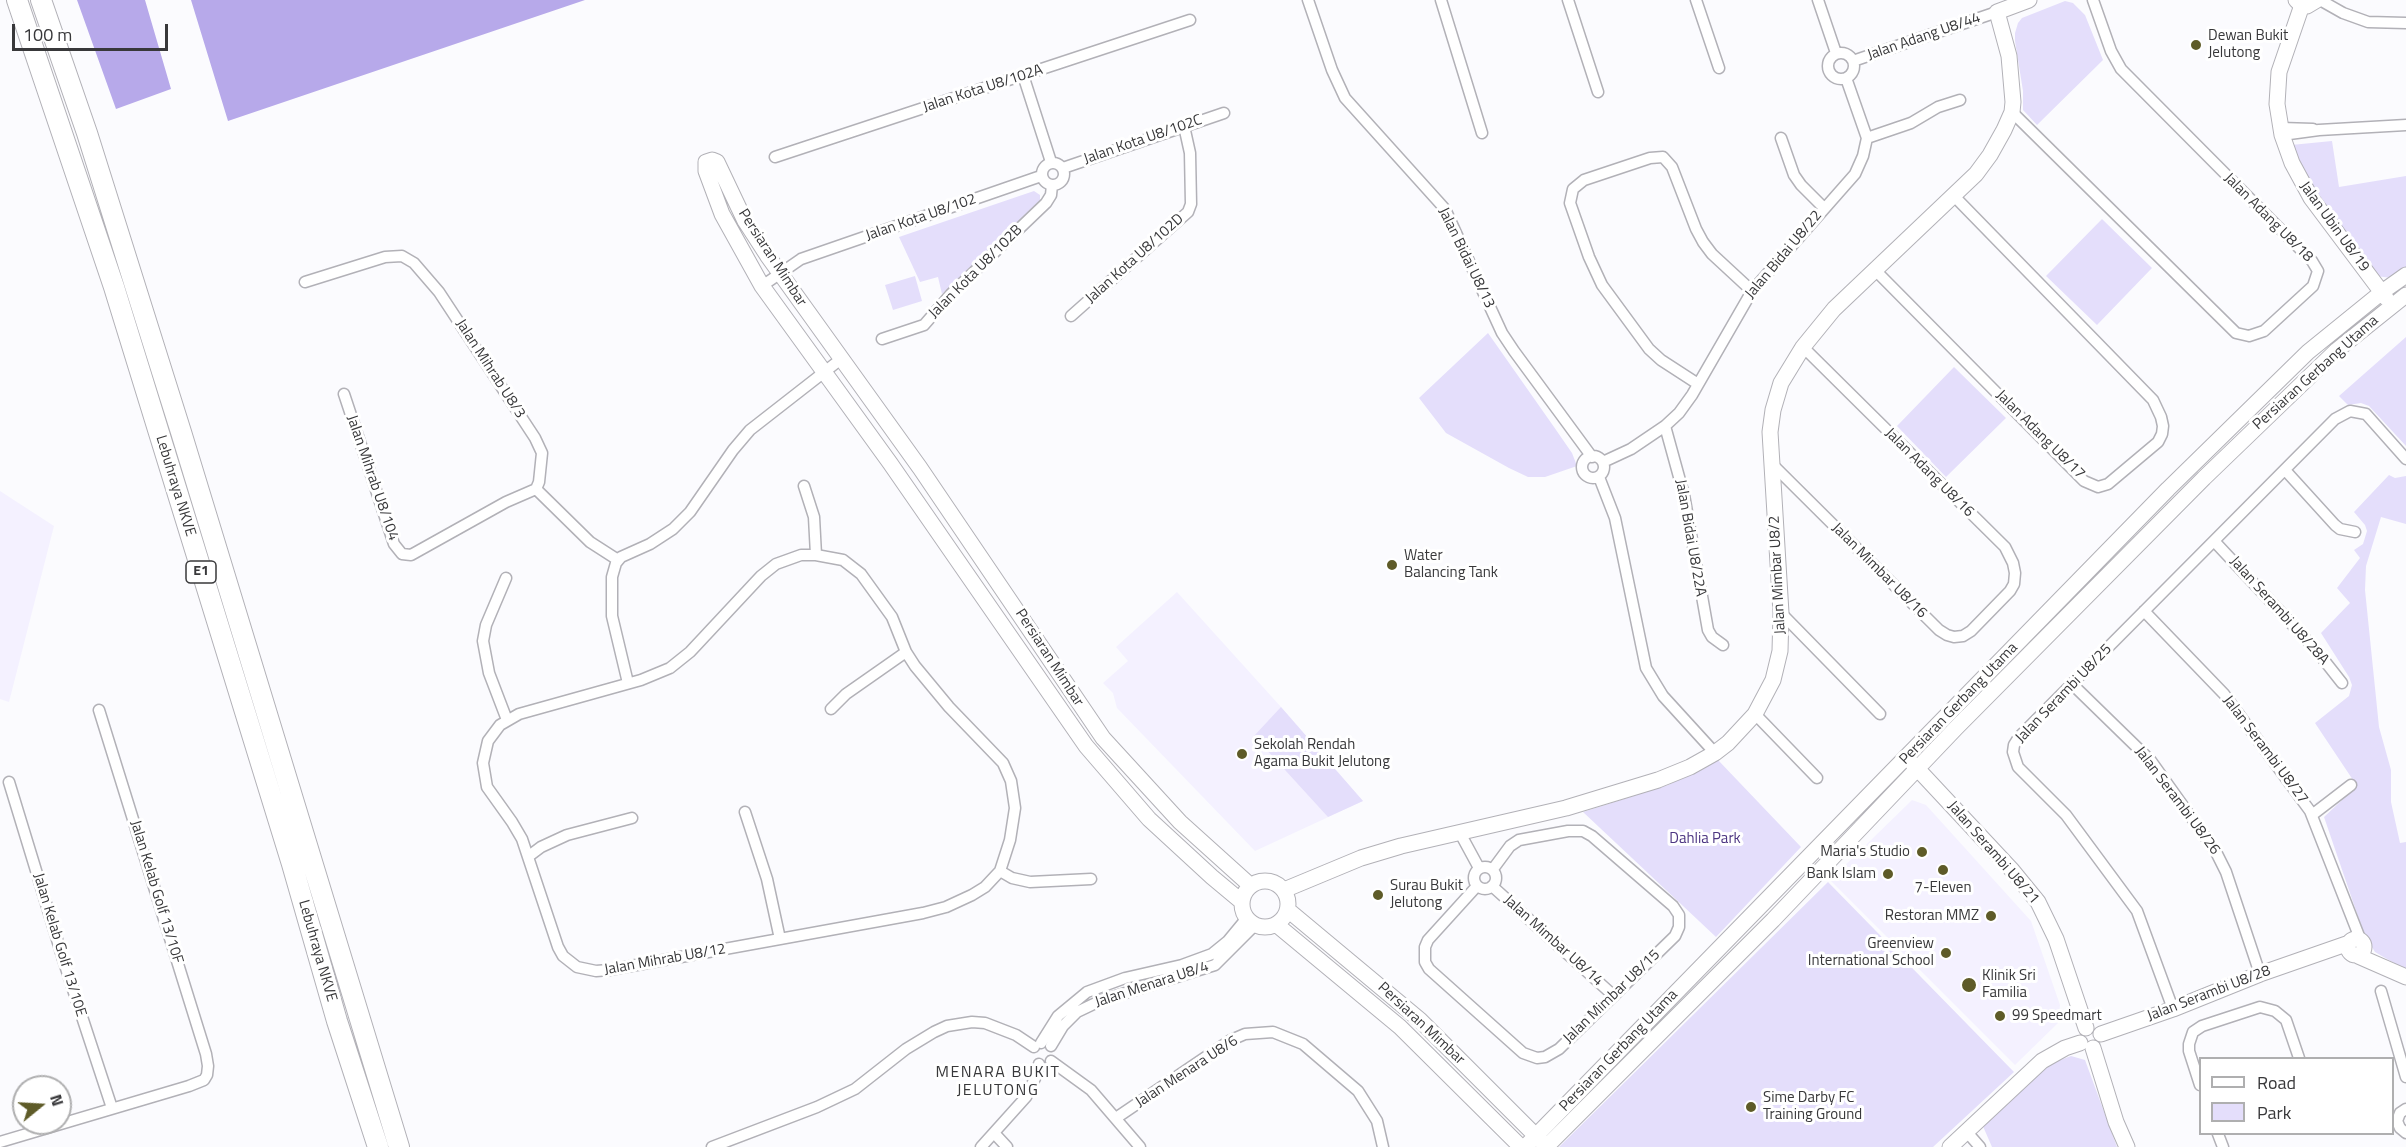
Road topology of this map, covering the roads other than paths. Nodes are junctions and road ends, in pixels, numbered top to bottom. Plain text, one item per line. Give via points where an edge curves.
1 (17, 0) edge
2 (41, 0) edge
3 (1308, 0) edge
4 (1441, 0) edge
5 (1568, 0) edge
6 (1696, 0) edge
7 (1818, 0) edge
8 (2029, 0) edge
9 (2093, 0) edge
10 (2309, 1) edge
11 (1997, 12) junction
12 (1190, 20) dead end
13 (2406, 23) edge
14 (1836, 53) junction
15 (1853, 61) junction
16 (1719, 68) dead end
17 (1023, 75) junction
18 (1846, 78) junction
19 (1598, 92) dead end
20 (1960, 100) dead end
21 (2012, 112) junction
22 (1224, 113) dead end
23 (2406, 125) edge
24 (1184, 126) junction
25 (2281, 131) junction
26 (1482, 133) dead end
27 (1781, 138) dead end
28 (1867, 138) junction
29 (775, 157) dead end
30 (1052, 162) junction
31 (1062, 168) junction
32 (1041, 176) junction
33 (1052, 185) junction
34 (1953, 195) junction
35 (1824, 208) junction
36 (1875, 270) junction
37 (780, 273) junction
38 (2406, 275) edge
39 (305, 282) dead end
40 (762, 286) junction
41 (1752, 291) junction
42 (2382, 292) junction
43 (2406, 295) edge
44 (2392, 305) junction
45 (1071, 316) dead end
46 (882, 339) dead end
47 (1803, 347) junction
48 (841, 359) junction
49 (825, 373) junction
50 (1698, 384) junction
51 (344, 394) dead end
52 (1665, 426) junction
53 (1592, 457) junction
54 (2406, 459) edge
55 (1603, 462) junction
56 (1771, 463) junction
57 (2285, 470) junction
58 (1599, 477) junction
59 (804, 486) dead end
60 (536, 489) junction
61 (2355, 532) dead end
62 (2214, 541) junction
63 (816, 555) junction
64 (618, 560) junction
65 (506, 578) dead end
66 (1994, 609) joint
67 (2144, 611) junction
68 (1781, 613) junction
69 (1723, 645) dead end
70 (906, 652) junction
71 (628, 683) junction
72 (2342, 683) dead end
73 (2072, 684) junction
74 (831, 709) dead end
75 (99, 710) dead end
76 (1755, 714) junction
77 (1880, 714) dead end
78 (507, 720) junction
79 (1715, 753) junction
80 (1906, 758) junction
81 (1918, 770) junction
82 (1817, 778) dead end
83 (9, 782) dead end
84 (2351, 785) dead end
85 (746, 812) dead end
86 (2312, 815) junction
87 (632, 818) dead end
88 (1460, 833) junction
89 (529, 856) junction
90 (1479, 868) junction
91 (1493, 870) junction
92 (1000, 871) junction
93 (1091, 879) dead end
94 (1251, 886) junction
95 (1477, 886) junction
96 (1492, 886) junction
97 (1284, 890) junction
98 (1242, 902) junction
99 (1288, 909) junction
100 (1251, 922) junction
101 (1277, 925) junction
102 (780, 939) junction
103 (2355, 947) junction
104 (2260, 974) junction
105 (2406, 977) edge
106 (2381, 991) dead end
107 (1614, 996) junction
108 (2173, 1009) junction
109 (2086, 1028) junction
110 (2101, 1034) junction
111 (1042, 1045) junction
112 (2087, 1045) junction
113 (2298, 1057) edge
114 (1052, 1061) junction
115 (1039, 1064) junction
116 (2406, 1077) edge
117 (2199, 1082) edge
118 (112, 1108) junction
119 (2406, 1109) edge
120 (1116, 1118) junction
121 (2395, 1121) edge
122 (1966, 1131) junction
123 (994, 1133) junction
124 (2406, 1133) edge
125 (0, 1142) edge
126 (1543, 1143) edge
127 (378, 1147) edge
128 (399, 1147) edge
129 (712, 1147) edge
130 (981, 1147) edge
131 (1007, 1147) edge
132 (1140, 1147) edge
133 (1383, 1147) edge
134 (1523, 1147) edge
135 (1950, 1147) edge
136 (1980, 1147) edge
137 (2127, 1147) edge

1 - 127 highway, Lebuhraya NKVE / E1 via 114,287
2 - 128 highway, Lebuhraya NKVE / E1 via 178,421
3 - 53 street, Jalan Bidai U8/13 via 1345,98 1445,209 1502,333
4 - 26 street
5 - 19 street
6 - 16 street
7 - 14 street
8 - 11 street, Jalan Adang U8/44
9 - 21 street, Jalan Adang U8/18 via 2121,69 2312,261 2318,271 2313,286 2264,331 2249,336 2236,333
10 - 13 street via 2368,22
10 - 25 street, Jalan Ubin U8/19 via 2279,72 2277,104
11 - 15 street, Jalan Adang U8/44
11 - 21 street, Jalan Mimbar U8/2 via 2012,73
12 - 17 street, Jalan Kota U8/102A
14 - 15 street via 1848,54
14 - 18 street via 1828,62 1828,71 1833,77
15 - 18 street via 1854,69
17 - 29 street, Jalan Kota U8/102A
17 - 30 street
18 - 28 street
20 - 28 street
21 - 34 street, Jalan Mimbar U8/2 via 1983,165
22 - 24 street, Jalan Kota U8/102C
23 - 25 street
24 - 31 street, Jalan Kota U8/102C
24 - 45 street, Jalan Kota U8/102D via 1190,153 1188,212
25 - 42 street, Jalan Ubin U8/19 via 2310,198
27 - 35 street via 1794,175
28 - 35 street, Jalan Bidai U8/22 via 1855,174
30 - 31 street
30 - 32 street via 1044,165
31 - 33 street via 1063,178
32 - 33 street
32 - 37 street, Jalan Kota U8/102 via 801,259
33 - 46 street, Jalan Kota U8/102B via 1046,203 924,325
34 - 36 street, Jalan Mimbar U8/2
34 - 36 street, Jalan Adang U8/17 via 2153,400 2163,426 2158,442 2108,484 2098,487 2084,481
35 - 41 street, Jalan Bidai U8/22
36 - 47 street, Jalan Mimbar U8/2
37 - 40 street, Jalan Kota U8/102
37 - 40 street, Persiaran Mimbar via 746,221 717,162 709,161 705,168 722,213
37 - 48 street, Persiaran Mimbar
38 - 42 street, Persiaran Gerbang Utama
39 - 60 street, Jalan Mihrab U8/3 via 385,257 402,256 414,263 439,292 536,438 542,453
40 - 49 street, Persiaran Mimbar
41 - 50 street, Jalan Bidai U8/22
41 - 50 street via 1703,242 1672,168 1663,157 1584,180 1573,189 1570,203 1602,285 1649,349
42 - 44 street, Jalan Ubin U8/19
42 - 80 street, Persiaran Gerbang Utama via 2308,352
43 - 44 street, Persiaran Gerbang Utama
44 - 81 street, Persiaran Gerbang Utama via 2337,350 2212,470
47 - 56 street, Jalan Mimbar U8/2 via 1775,397
47 - 66 street, Jalan Adang U8/16 via 2004,547 2013,563 2014,584
48 - 49 street
48 - 94 street, Persiaran Mimbar via 920,468 1103,738 1166,808
49 - 64 street via 750,430 673,530
49 - 98 street, Persiaran Mimbar via 1091,752 1149,819
50 - 52 street, Jalan Bidai U8/22 via 1687,404
51 - 60 street, Jalan Mihrab U8/104 via 394,544 402,554 418,552
52 - 55 street, Jalan Bidai U8/22
52 - 69 street, Jalan Bidai U8/22A via 1684,495 1708,630
53 - 55 street
53 - 58 street via 1585,461 1583,469 1591,478
54 - 57 street, Jalan Serambi U8/25 via 2366,414 2350,411 2335,419
55 - 58 street via 1604,470
56 - 66 street, Jalan Mimbar U8/16 via 1938,630 1954,638 1964,636
56 - 68 street, Jalan Mimbar U8/2
57 - 61 street via 2335,525
57 - 62 street, Jalan Serambi U8/25
58 - 79 street via 1615,518 1646,668 1664,696
59 - 63 street via 816,528
60 - 64 street via 590,542
62 - 67 street, Jalan Serambi U8/25
62 - 72 street, Jalan Serambi U8/28A
63 - 70 street, Jalan Mihrab U8/12 via 843,560 861,574 892,617
63 - 71 street, Jalan Mihrab U8/12 via 792,557 769,569 680,662 659,674
64 - 71 street via 612,577 612,616
65 - 78 street via 483,641 489,673
67 - 73 street, Jalan Serambi U8/25
67 - 86 street, Jalan Serambi U8/27 via 2228,699
68 - 76 street, Jalan Mimbar U8/2 via 1778,665
68 - 77 street
70 - 74 street
70 - 92 street, Jalan Mihrab U8/12 via 942,699 997,754 1008,771 1015,808
71 - 78 street, Jalan Mihrab U8/12 via 547,704
73 - 104 street, Jalan Serambi U8/26 via 2151,761 2216,852
73 - 108 street, Jalan Serambi U8/25 via 2019,737 2014,745 2014,759 2066,815 2137,911
75 - 118 street, Jalan Kelab Golf 13/10F via 208,1066 204,1080
76 - 79 street, Jalan Mimbar U8/2
76 - 82 street
78 - 89 street, Jalan Mihrab U8/12 via 488,741 483,774
79 - 88 street, Jalan Mimbar U8/2 via 1677,773 1633,789
80 - 81 street, Jalan Serambi U8/21
80 - 126 street, Persiaran Gerbang Utama
81 - 109 street, Jalan Serambi U8/21 via 2038,902 2056,939
81 - 126 street, Persiaran Gerbang Utama via 1766,927
83 - 118 street, Jalan Kelab Golf 13/10E
84 - 86 street
85 - 102 street
86 - 103 street, Jalan Serambi U8/27 via 2350,912
87 - 89 street via 567,835
88 - 90 street
88 - 97 street, Jalan Mimbar U8/2 via 1361,858
89 - 102 street, Jalan Mihrab U8/12 via 558,947 577,968 609,970
90 - 91 street
90 - 95 street via 1474,876
91 - 96 street via 1496,880
91 - 107 street, Jalan Mimbar U8/15 via 1519,840 1583,831 1673,906 1680,921 1677,932
92 - 93 street via 1030,882
92 - 102 street, Jalan Mihrab U8/12 via 985,887 946,907
94 - 97 street via 1264,881
94 - 98 street
95 - 96 street
95 - 107 street, Jalan Mimbar U8/15 via 1428,939 1425,962 1523,1053 1537,1058 1552,1054
96 - 107 street, Jalan Mimbar U8/14
97 - 99 street
98 - 100 street
99 - 101 street
99 - 126 street, Persiaran Mimbar via 1420,1020
100 - 101 street
100 - 111 street, Jalan Menara U8/4 via 1215,965 1087,1006
101 - 134 street, Persiaran Mimbar via 1400,1027
103 - 104 street, Jalan Serambi U8/28 via 2317,954
103 - 105 street
104 - 108 street, Jalan Serambi U8/28
106 - 116 street
108 - 110 street, Jalan Serambi U8/28
109 - 110 street via 2093,1027
109 - 112 street via 2081,1032
110 - 112 street via 2101,1041
111 - 114 street via 1054,1055
111 - 115 street via 1032,1056
111 - 129 street via 985,1023 947,1026 906,1049 855,1089
112 - 122 street via 2065,1048 2042,1061
112 - 137 street
113 - 117 street via 2286,1020 2275,1011 2260,1007 2193,1032 2189,1052
114 - 115 street
114 - 120 street via 1090,1090
115 - 123 street via 1026,1097
118 - 125 street
119 - 121 street
120 - 132 street
120 - 133 street, Jalan Menara U8/6 via 1231,1040 1245,1034 1273,1032 1303,1044 1358,1091 1377,1121
121 - 124 street
122 - 135 street
122 - 136 street
123 - 130 street
123 - 131 street
126 - 134 street, Persiaran Gerbang Utama

